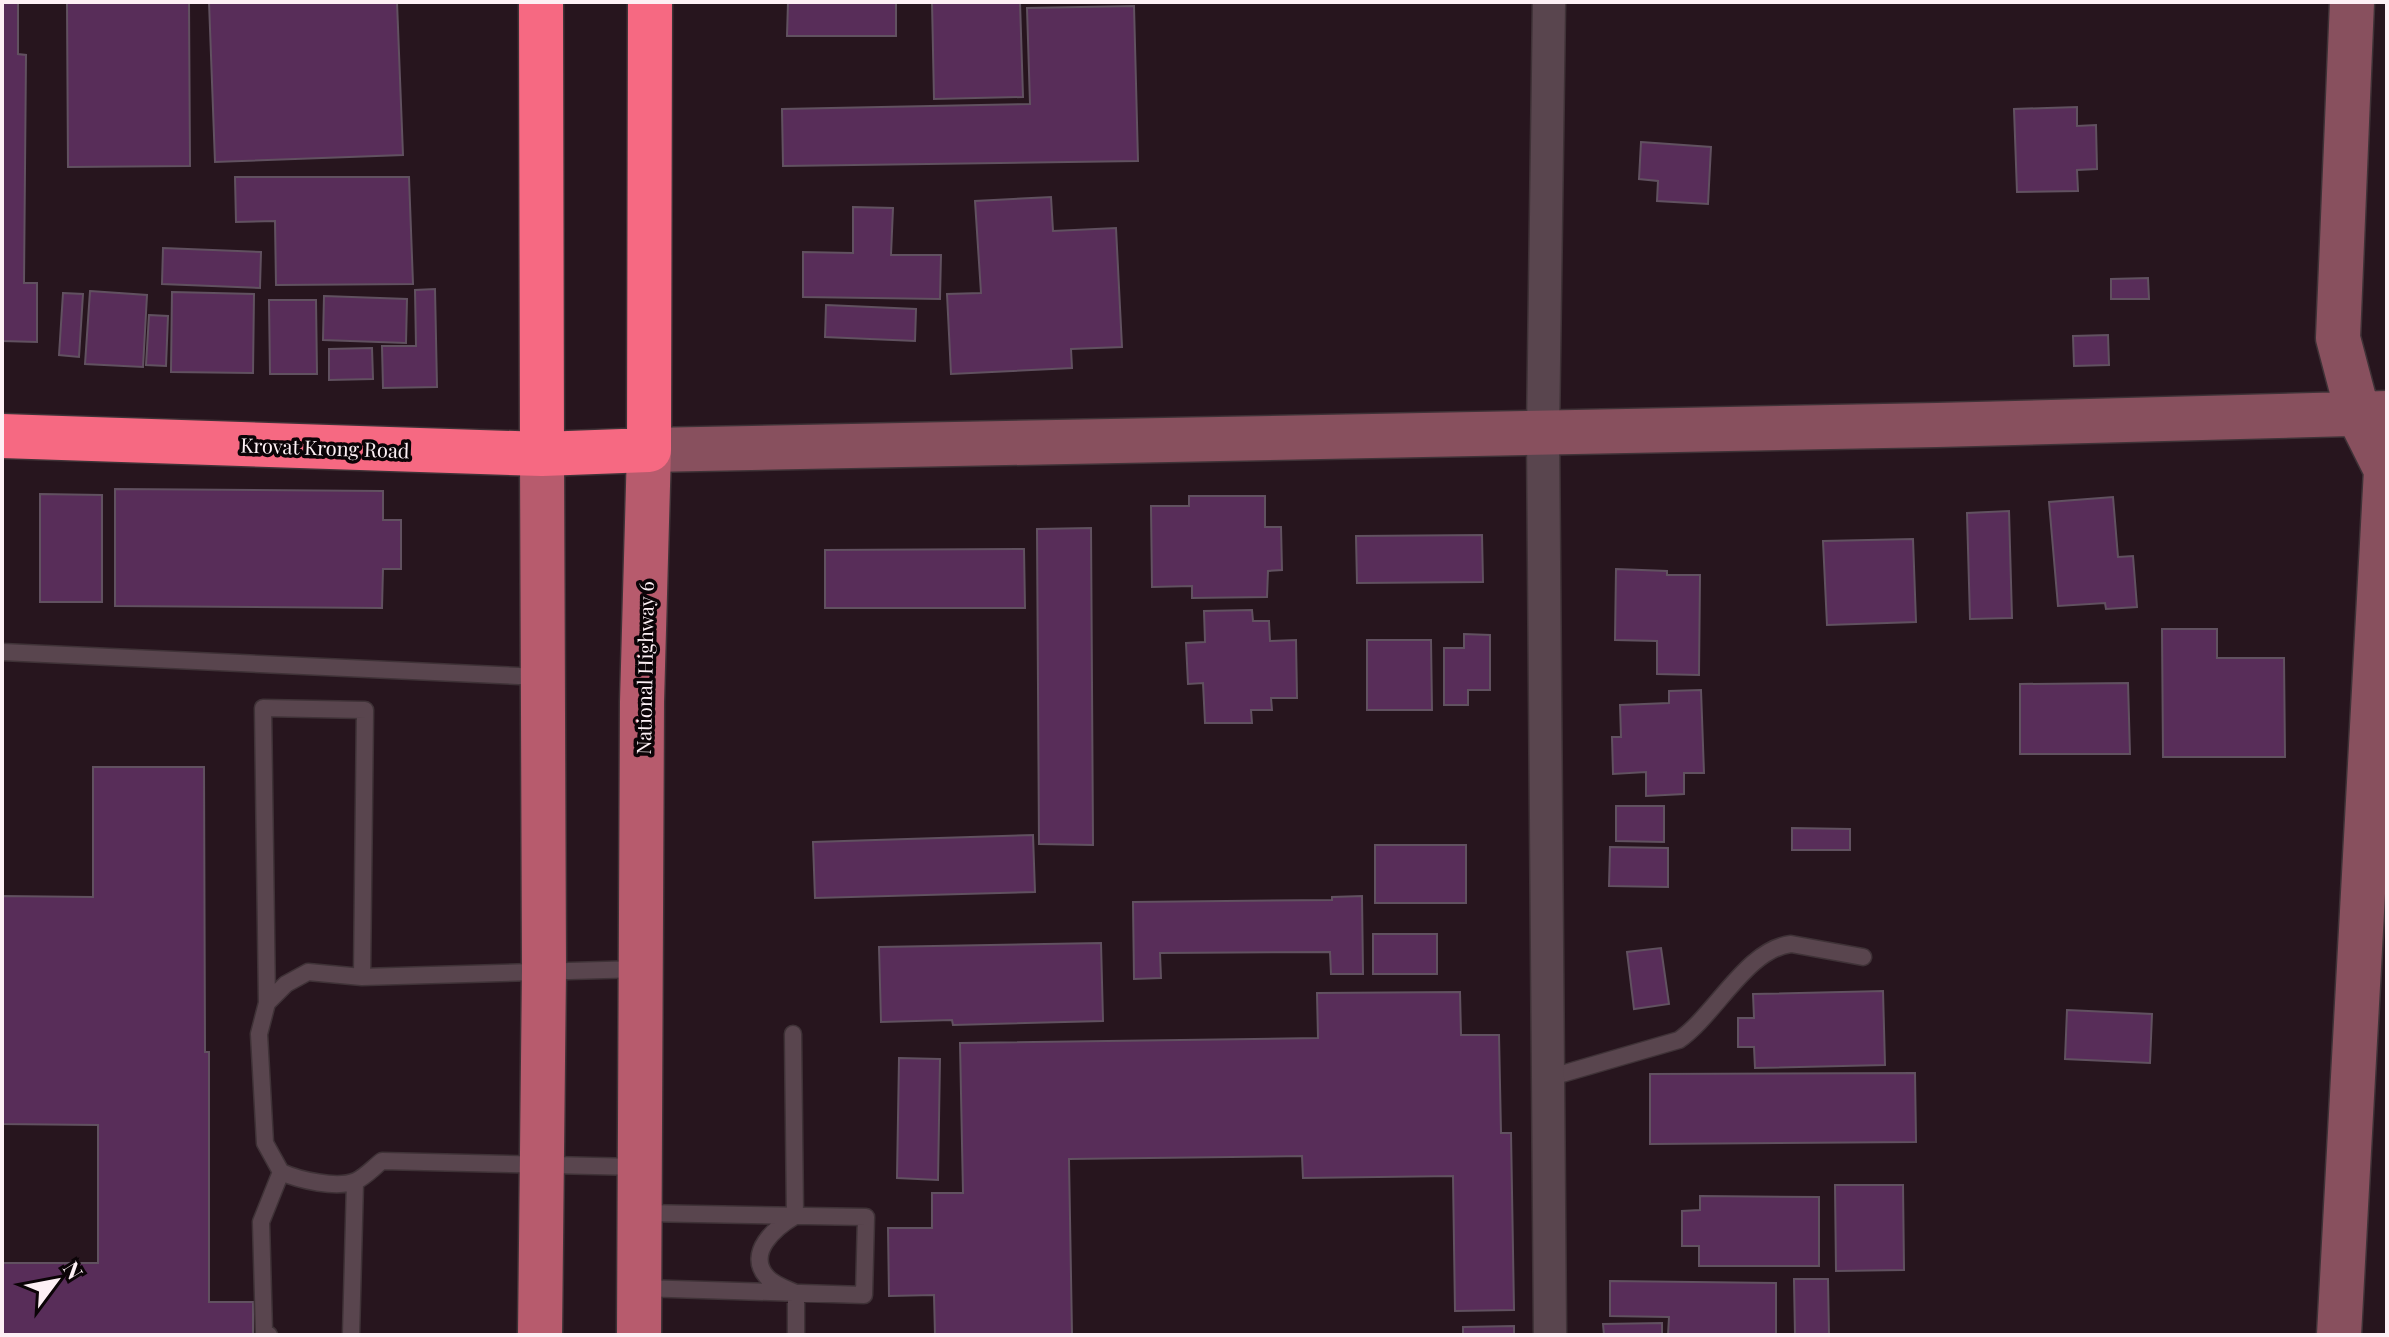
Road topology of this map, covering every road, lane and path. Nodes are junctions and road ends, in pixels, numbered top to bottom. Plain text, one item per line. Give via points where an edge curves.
1 (541, 2) edge
2 (650, 2) edge
3 (1549, 2) edge
4 (2352, 2) edge
5 (2373, 413) edge
6 (1543, 432) junction
7 (2, 436) edge
8 (649, 450) junction
9 (542, 454) junction
10 (2, 652) edge
11 (541, 677) junction
12 (1863, 957) dead end
13 (640, 969) junction
14 (544, 970) junction
15 (362, 977) junction
16 (267, 1003) junction
17 (793, 1034) dead end
18 (1548, 1078) junction
19 (542, 1165) junction
20 (639, 1167) junction
21 (281, 1172) junction
22 (355, 1182) junction
23 (639, 1213) junction
24 (795, 1216) junction
25 (639, 1288) junction
26 (796, 1293) junction
27 (269, 1335) edge
28 (351, 1335) edge
29 (540, 1335) edge
30 (639, 1335) edge
31 (796, 1335) edge
32 (1550, 1335) edge
33 (2339, 1335) edge

1 - 9 highway
2 - 8 highway, National Highway 6
3 - 6 street
4 - 5 street via 2338,338
5 - 6 street
5 - 33 street via 2386,470
6 - 8 street
6 - 18 street
7 - 9 highway, Krovat Krong Road
8 - 9 highway, Krovat Krong Road
8 - 13 main road, National Highway 6
9 - 11 main road
10 - 11 lane
11 - 14 main road
12 - 18 lane via 1779,946 1759,957 1679,1040
13 - 14 lane
13 - 20 main road, National Highway 6
14 - 15 lane
14 - 19 main road
15 - 16 lane via 308,972
15 - 16 lane via 365,710 263,708
16 - 21 lane via 259,1034 265,1143
17 - 24 lane
18 - 32 street
19 - 20 lane
19 - 22 lane via 382,1161
19 - 29 main road
20 - 23 main road, National Highway 6
21 - 22 lane via 325,1183
21 - 27 lane via 261,1222 264,1332
22 - 28 lane
23 - 24 lane
23 - 25 main road, National Highway 6
24 - 26 lane via 781,1224 761,1250 767,1277
24 - 26 lane via 866,1217 864,1295
25 - 26 lane
25 - 30 main road, National Highway 6
26 - 31 lane

